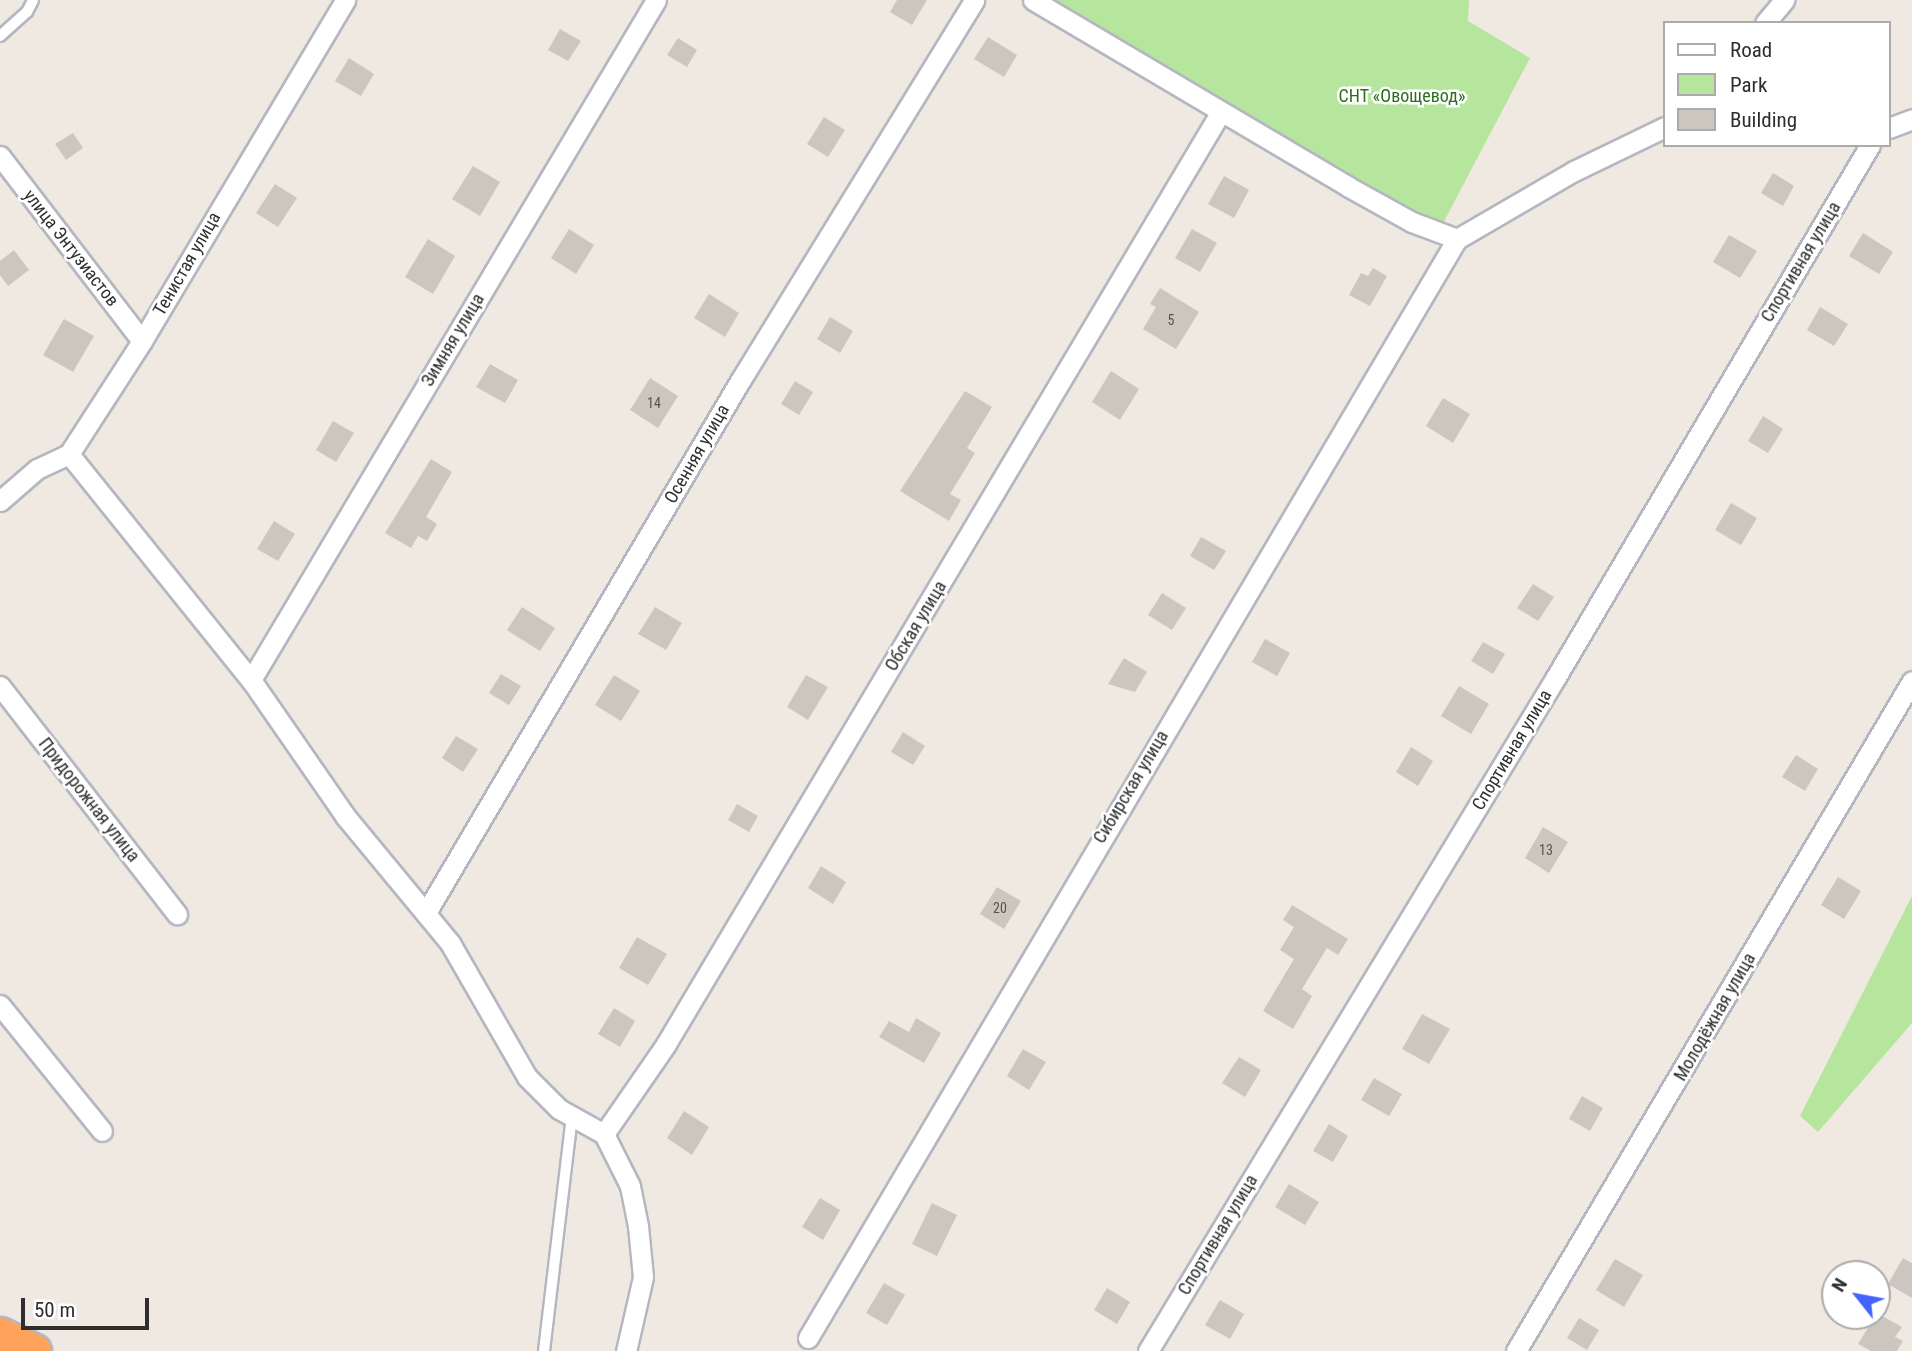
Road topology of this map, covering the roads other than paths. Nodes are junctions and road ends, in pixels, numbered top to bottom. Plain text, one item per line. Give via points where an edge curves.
1 (33, 0) edge
2 (345, 0) edge
3 (656, 0) edge
4 (974, 0) edge
5 (1033, 0) edge
6 (1784, 0) edge
7 (1767, 21) edge
8 (0, 36) edge
9 (1220, 113) junction
10 (1912, 119) edge
11 (1664, 127) edge
12 (1891, 127) edge
13 (1869, 147) edge
14 (0, 156) edge
15 (1457, 239) junction
16 (142, 341) junction
17 (69, 454) junction
18 (0, 501) edge
19 (251, 680) junction
20 (1912, 681) edge
21 (0, 686) edge
22 (427, 911) junction
23 (177, 914) dead end
24 (0, 1004) edge
25 (572, 1116) junction
26 (102, 1131) dead end
27 (604, 1134) junction
28 (0, 1335) edge
29 (804, 1344) edge
30 (33, 1351) edge
31 (544, 1351) edge
32 (626, 1351) edge
33 (1147, 1351) edge
34 (1516, 1351) edge

1 - 8 lane via 27,12
2 - 16 street, Тенистая улица
3 - 19 street, Зимняя улица
4 - 22 street, Осенняя улица via 740,381
5 - 9 street
6 - 7 street
9 - 15 street via 1412,222
9 - 27 street, Обская улица via 666,1044
10 - 12 street
11 - 15 street via 1574,171
13 - 33 street, Спортивная улица via 1556,677
14 - 16 street, улица Энтузиастов
15 - 29 street, Сибирская улица
16 - 17 street, Тенистая улица
17 - 18 street via 37,469
17 - 19 street
19 - 22 street via 345,816
20 - 34 street, Молодёжная улица
21 - 23 street, Придорожная улица
22 - 25 street via 527,1077 542,1096
24 - 26 street
25 - 27 street
25 - 31 lane
27 - 32 street via 630,1186 638,1226 643,1277
28 - 30 highway

